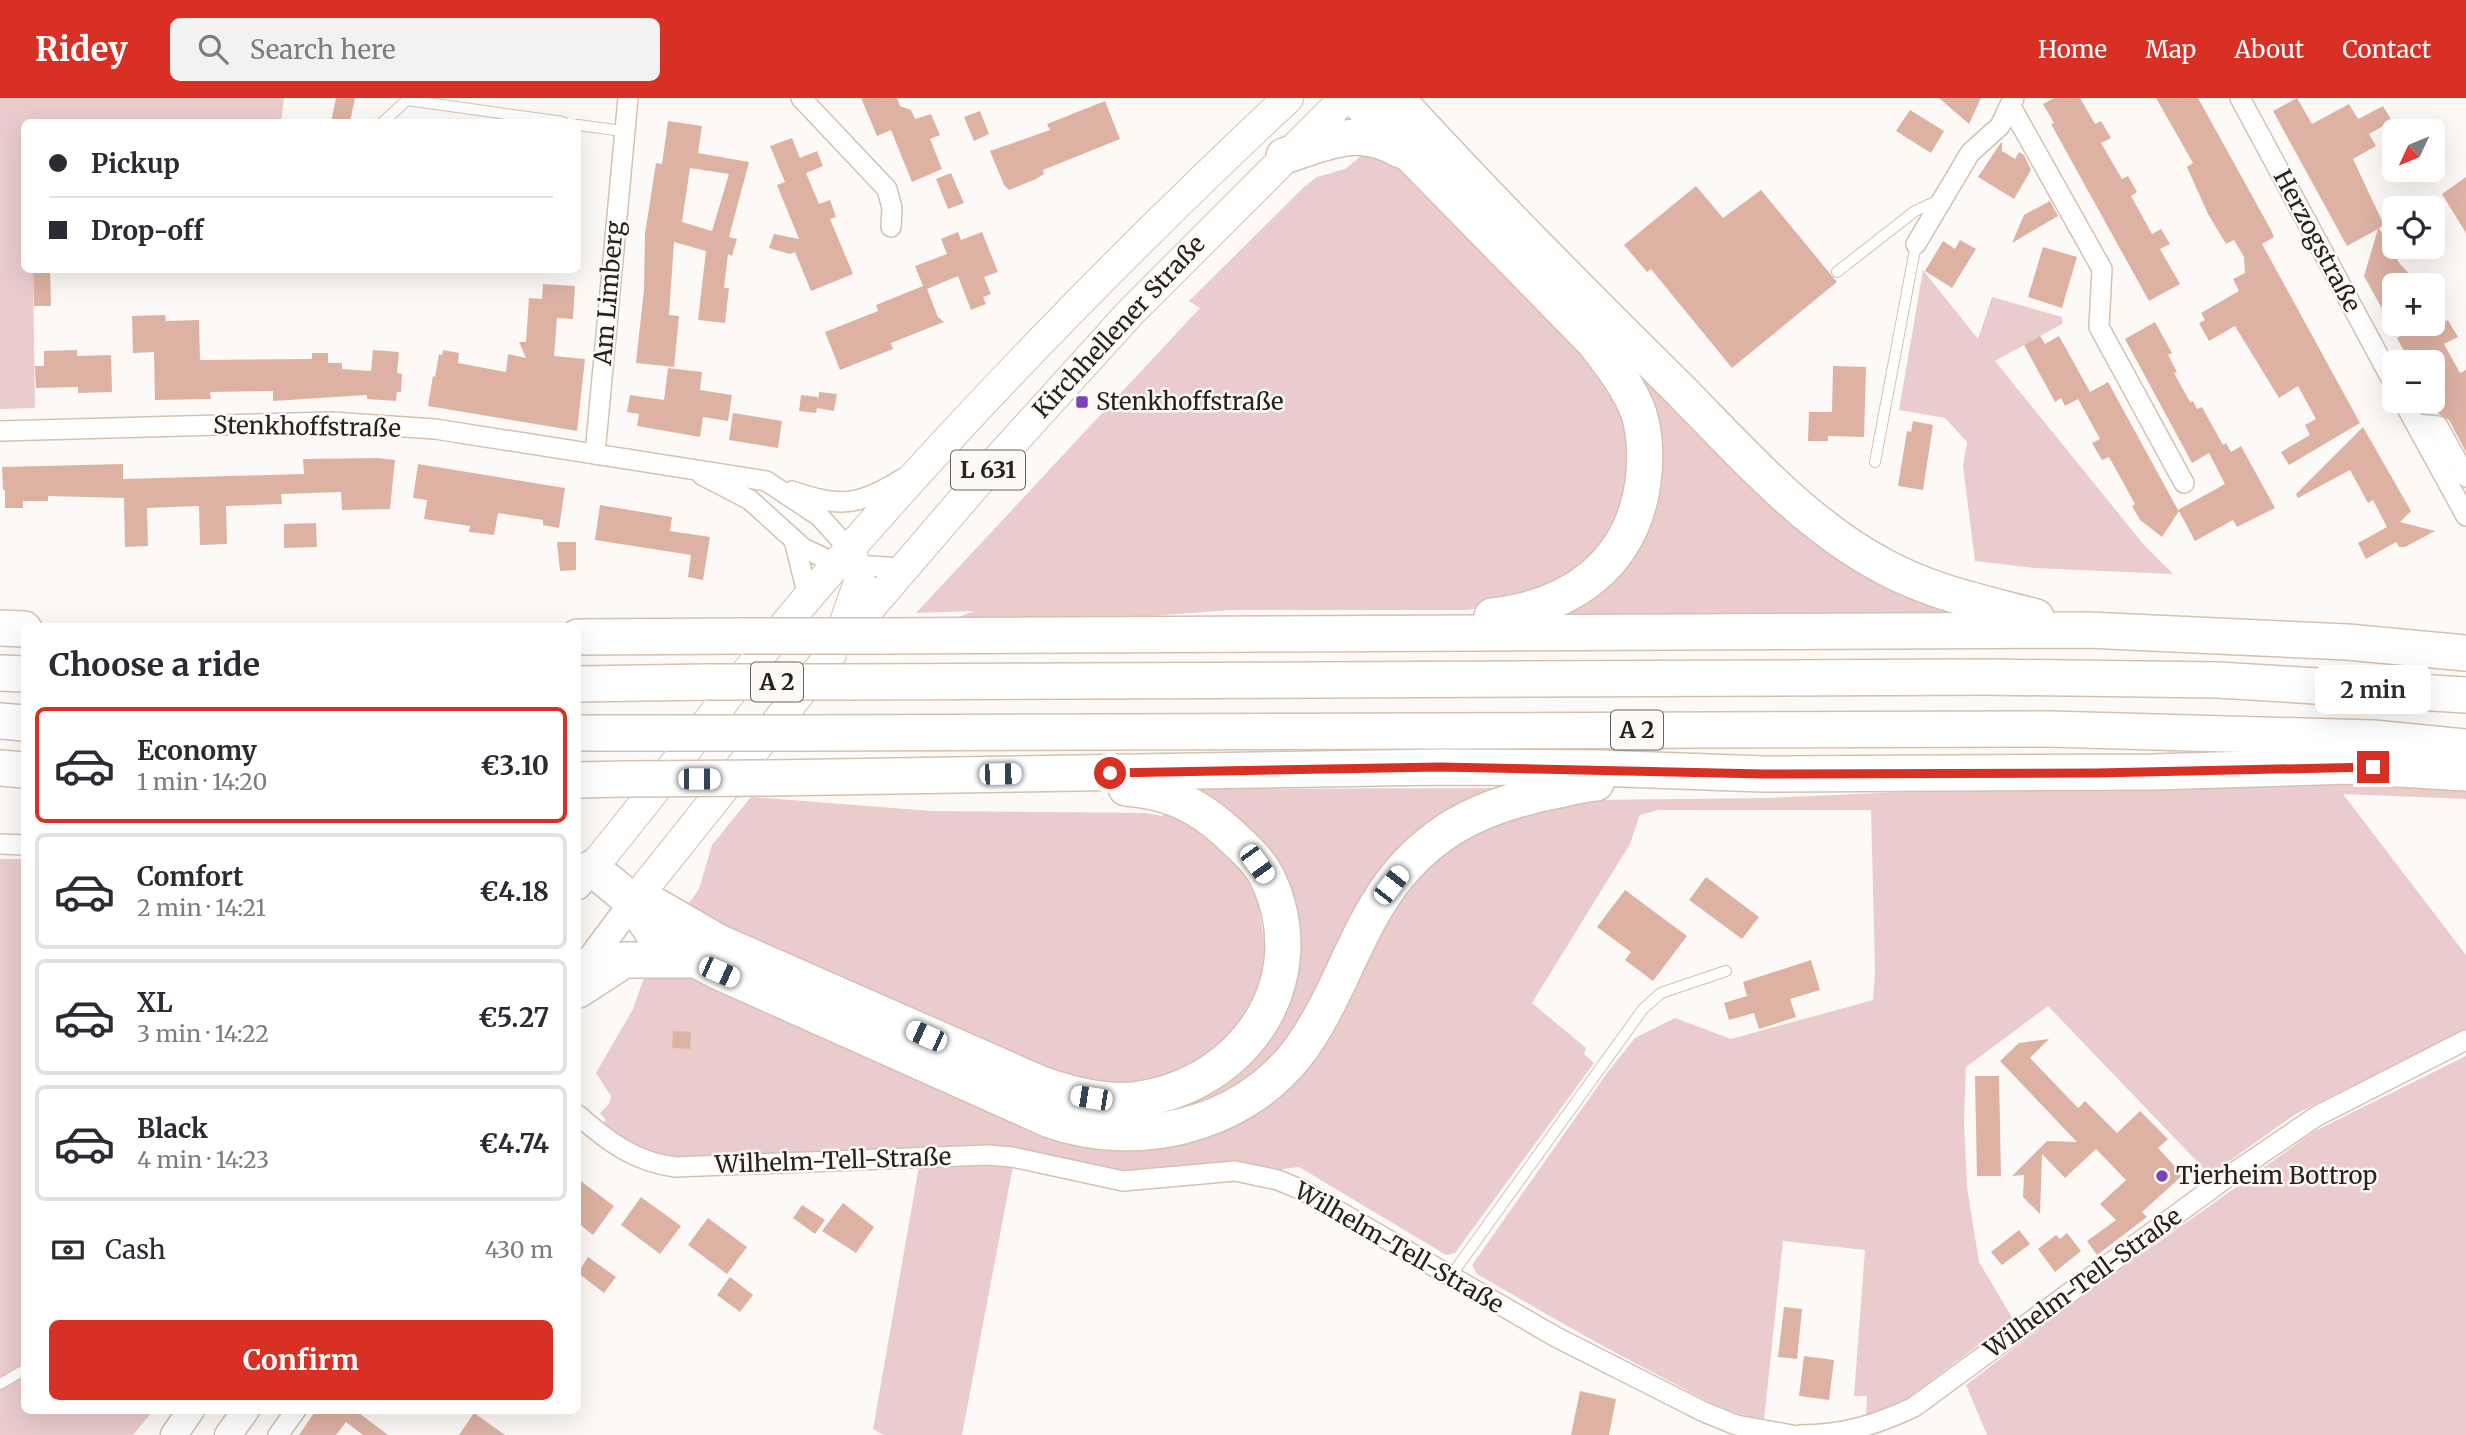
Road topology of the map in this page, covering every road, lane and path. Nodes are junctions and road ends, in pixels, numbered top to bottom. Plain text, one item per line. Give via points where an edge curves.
1 (628, 98) edge
2 (801, 98) edge
3 (1289, 98) edge
4 (1345, 98) edge
5 (1355, 98) edge
6 (1396, 98) edge
7 (2240, 98) edge
8 (2012, 101) edge
9 (386, 119) edge
10 (542, 119) edge
11 (581, 125) edge
12 (623, 131) junction
13 (1408, 155) junction
14 (1284, 156) junction
15 (1941, 199) junction
16 (891, 227) dead end
17 (1916, 244) joint
18 (1837, 272) dead end
19 (2382, 362) edge
20 (2410, 413) edge
21 (2416, 424) junction
22 (0, 431) edge
23 (595, 454) junction
24 (1875, 462) dead end
25 (920, 468) junction
26 (695, 471) junction
27 (2466, 477) edge
28 (766, 481) junction
29 (2184, 483) dead end
30 (2466, 516) edge
31 (793, 540) junction
32 (848, 560) junction
33 (903, 568) junction
34 (808, 597) junction
35 (0, 628) edge
36 (21, 629) edge
37 (2087, 630) junction
38 (1351, 632) junction
39 (581, 637) edge
40 (851, 646) junction
41 (2466, 653) edge
42 (0, 673) edge
43 (21, 674) edge
44 (581, 684) edge
45 (2466, 695) edge
46 (0, 721) edge
47 (21, 723) edge
48 (581, 733) edge
49 (2466, 747) edge
50 (0, 768) edge
51 (21, 770) edge
52 (2466, 773) edge
53 (1764, 774) junction
54 (972, 775) junction
55 (581, 780) edge
56 (0, 845) edge
57 (21, 845) edge
58 (585, 877) edge
59 (633, 902) junction
60 (696, 960) junction
61 (1726, 971) dead end
62 (581, 972) edge
63 (581, 988) edge
64 (2466, 1040) edge
65 (581, 1118) edge
66 (1450, 1277) junction
67 (21, 1372) edge
68 (0, 1384) edge
69 (188, 1414) edge
70 (243, 1414) edge
71 (293, 1414) edge
72 (174, 1435) edge
73 (228, 1435) edge
74 (278, 1435) edge
75 (1792, 1435) edge
76 (1800, 1435) edge

1 - 12 street, Am Limberg
2 - 16 street via 887,189
3 - 25 main road, Kirchhellener Straße / L 631
4 - 14 main road, Kirchhellener Straße / L 631
5 - 13 highway
6 - 37 highway via 1519,230 1756,466 1826,529 1916,583
7 - 19 street, Herzogstraße
8 - 15 street via 2000,126 1970,153
8 - 29 street via 2102,269 2099,327
9 - 10 lane via 407,100
11 - 12 lane
12 - 23 street, Am Limberg
13 - 14 highway via 1381,139 1355,135
13 - 38 highway via 1602,352 1638,413 1646,462 1638,509 1624,542 1612,560 1573,590 1510,614 1384,618
14 - 33 main road, Kirchhellener Straße / L 631 via 1111,333
15 - 17 street
15 - 18 lane via 1915,211
17 - 24 lane
20 - 21 street
21 - 27 street via 2438,426
21 - 30 street
22 - 23 street, Stenkhoffstraße via 331,422 435,429
23 - 26 street, Stenkhoffstraße
25 - 28 street, Kirchhellener Straße via 867,499 853,502 825,500
25 - 32 main road, Kirchhellener Straße / L 631
26 - 28 street, Stenkhoffstraße
26 - 31 street, Stenkhoffstraße via 750,500
28 - 32 street, Stenkhoffstraße via 819,516
31 - 32 street, Stenkhoffstraße via 803,548
31 - 34 street
32 - 33 street, Stenkhoffstraße
32 - 34 main road, Kirchhellener Straße / L 631
32 - 40 main road, Kirchhellener Straße via 859,590
33 - 40 main road, Kirchhellener Straße / L 631
34 - 58 main road, Kirchhellener Straße / L 631
35 - 36 highway
37 - 38 highway
37 - 41 highway via 2347,642
38 - 40 highway
39 - 40 highway, bridge via 743,636
40 - 44 highway, A 2, bridge via 706,682
40 - 45 highway, A 2 via 2218,680
40 - 59 main road, Kirchhellener Straße / L 631
42 - 43 highway
46 - 47 highway
48 - 49 highway, A 2, bridge via 2049,729 2373,738
50 - 51 highway
52 - 53 highway via 2349,766
53 - 54 highway via 1440,767
53 - 60 highway via 1590,783 1483,810 1450,829 1426,847 1382,897 1296,1055 1250,1095 1217,1115 1178,1129 1096,1132 1050,1121
54 - 55 highway, bridge
54 - 59 highway via 1159,791 1192,807 1248,850 1267,877 1278,910 1280,976 1272,1003 1256,1030 1222,1067 1170,1093 1138,1100 1073,1095 974,1057 737,951 658,906
56 - 57 street
58 - 59 highway
59 - 60 highway via 653,933
59 - 62 main road, Kirchhellener Straße / L 631
60 - 63 highway via 624,960
61 - 66 lane via 1661,993 1643,1009
64 - 76 street, Wilhelm-Tell-Straße via 2317,1116 1914,1407 1852,1431
65 - 66 street, Wilhelm-Tell-Straße via 615,1146 657,1165 675,1167 987,1155 1032,1160 1123,1181 1217,1172 1253,1174 1302,1190
66 - 75 street, Wilhelm-Tell-Straße via 1702,1411 1736,1425
67 - 68 lane
69 - 72 main road
70 - 73 main road
71 - 74 street

